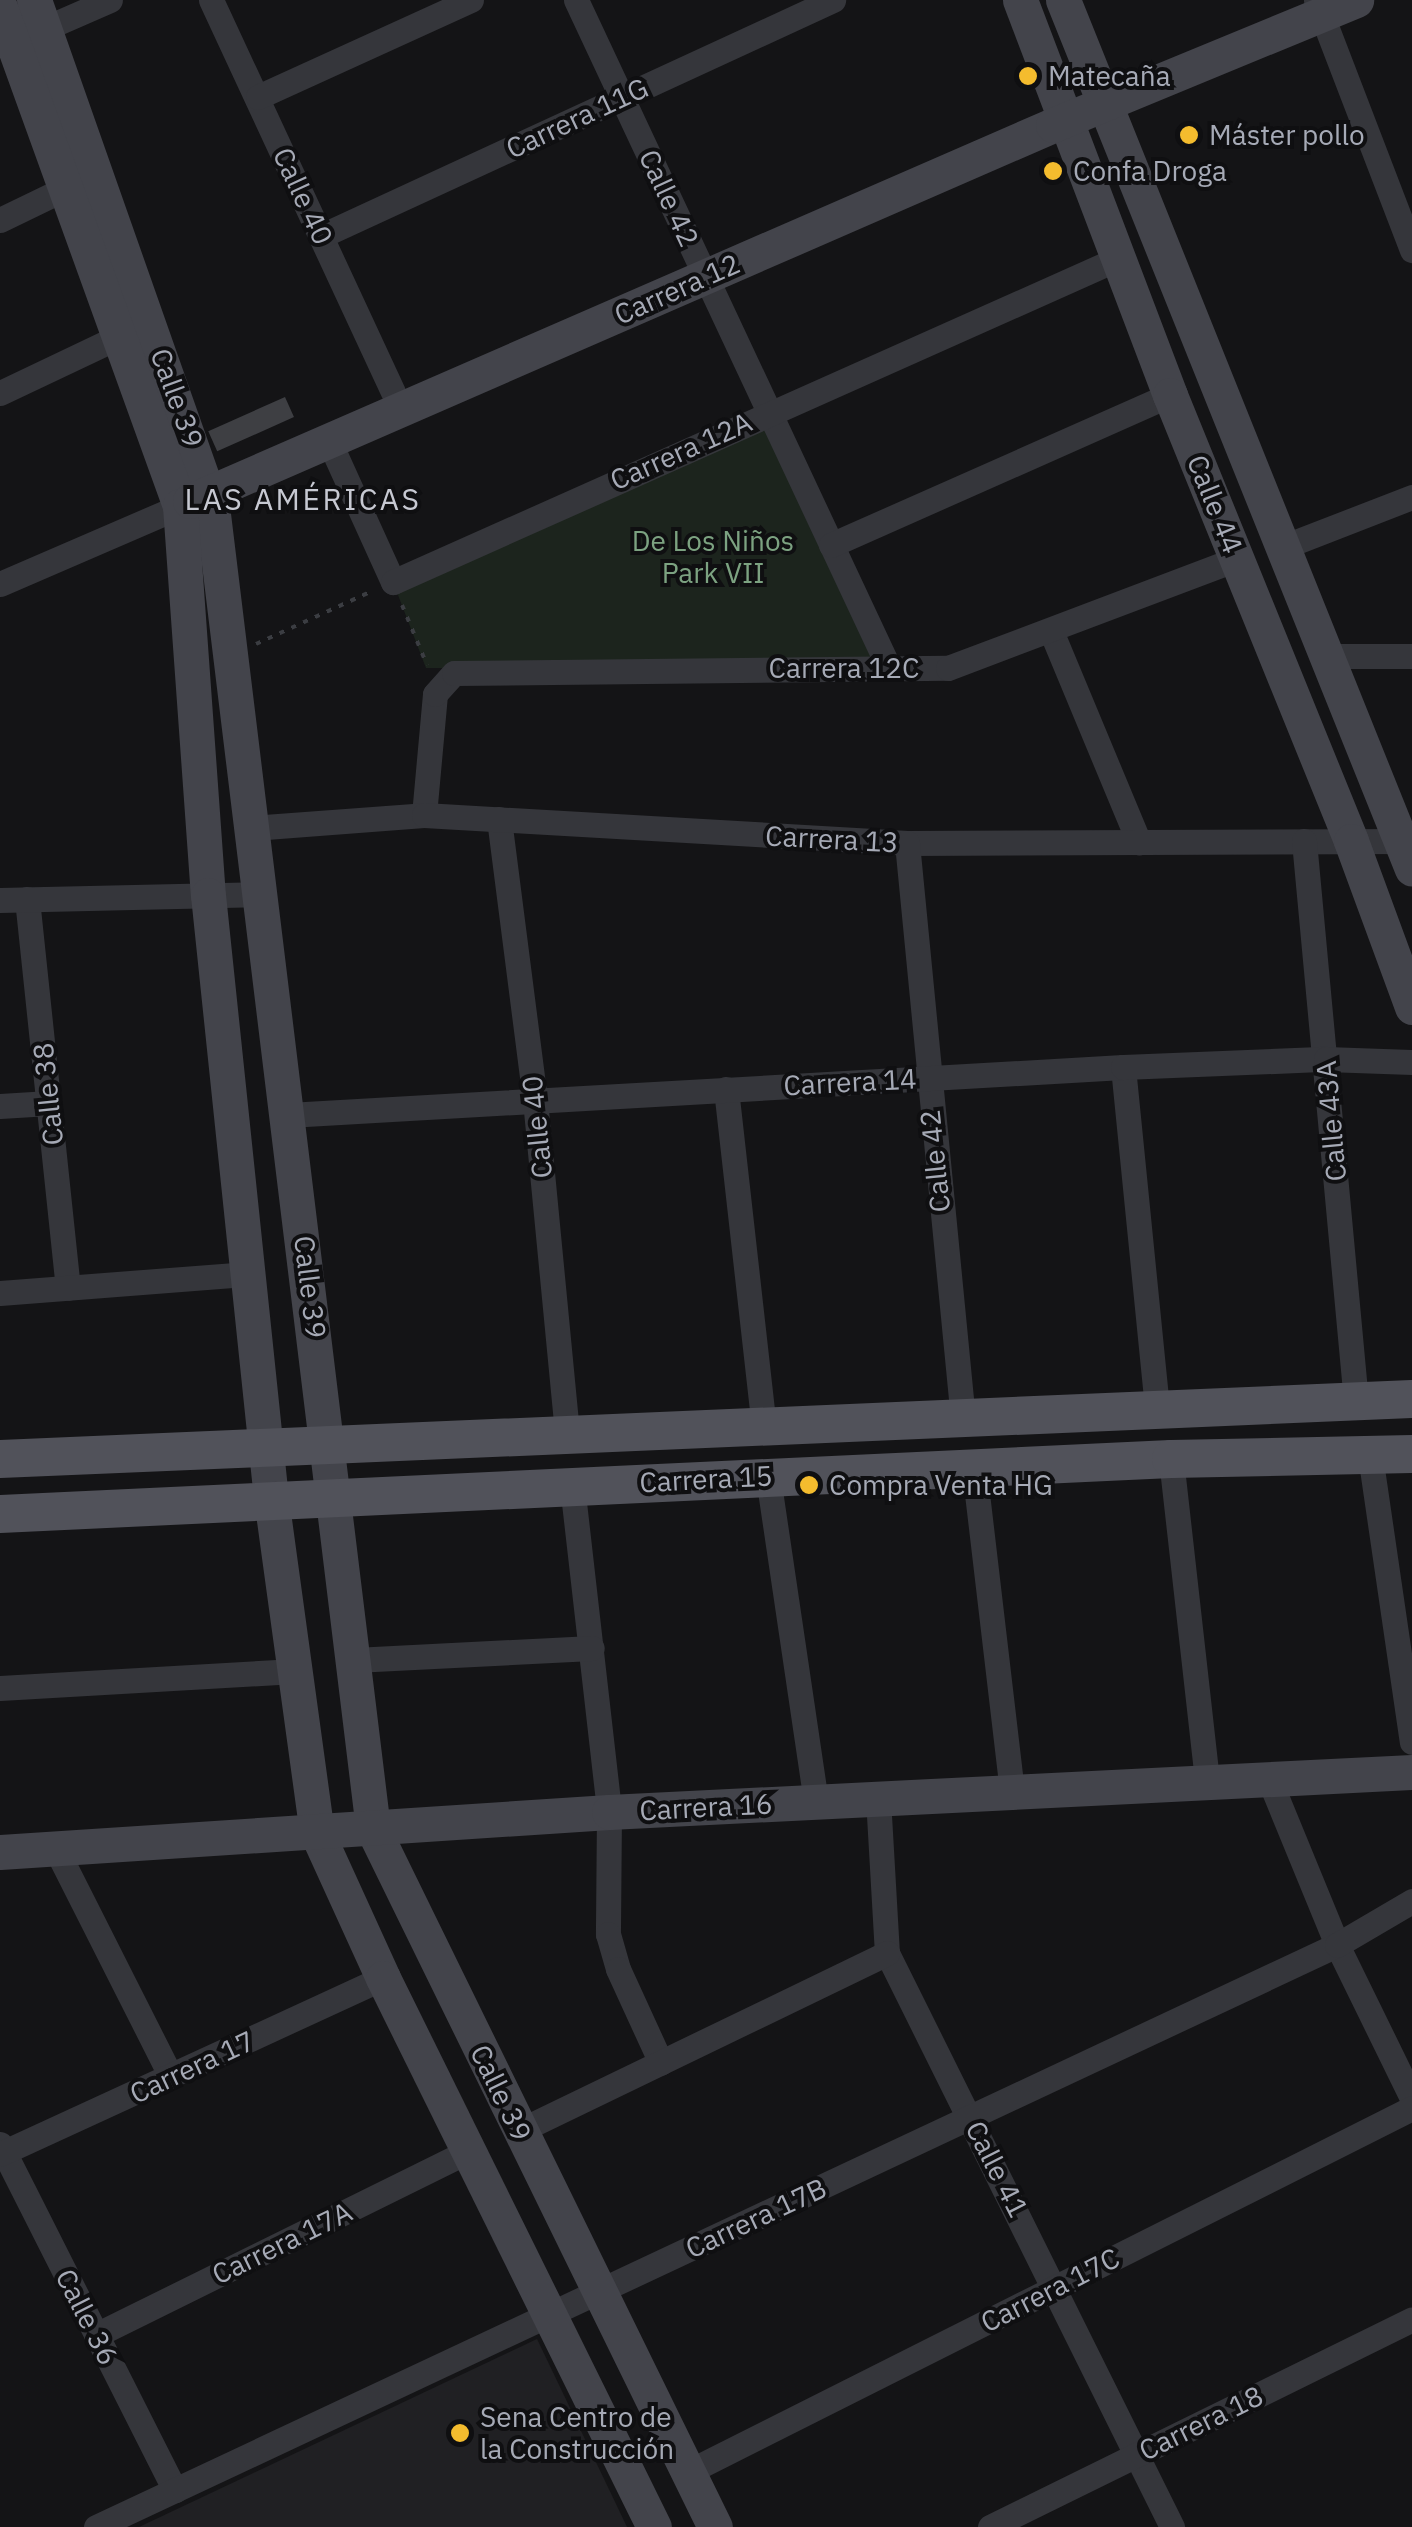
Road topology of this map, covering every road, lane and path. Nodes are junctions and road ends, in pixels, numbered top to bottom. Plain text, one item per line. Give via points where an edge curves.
1 (110, 0) edge
2 (211, 0) edge
3 (471, 0) edge
4 (576, 0) edge
5 (833, 0) edge
6 (1020, 0) edge
7 (1063, 0) edge
8 (1333, 3) edge
9 (0, 8) edge
10 (23, 30) edge
11 (1101, 96) junction
12 (258, 97) junction
13 (622, 97) junction
14 (1060, 112) junction
15 (64, 190) junction
16 (1403, 200) edge
17 (0, 220) edge
18 (321, 236) junction
19 (1412, 250) edge
20 (1117, 259) junction
21 (702, 267) junction
22 (116, 338) junction
23 (393, 392) junction
24 (0, 393) edge
25 (1170, 396) junction
26 (769, 412) junction
27 (330, 441) junction
28 (192, 490) junction
29 (1412, 498) edge
30 (830, 545) junction
31 (1283, 548) junction
32 (1237, 559) junction
33 (392, 582) junction
34 (0, 584) edge
35 (1051, 631) junction
36 (246, 649) dead end
37 (1325, 656) junction
38 (1412, 656) edge
39 (889, 668) junction
40 (437, 688) junction
41 (424, 815) junction
42 (499, 819) junction
43 (252, 828) junction
44 (1304, 841) junction
45 (1351, 841) junction
46 (1139, 842) junction
47 (907, 843) junction
48 (1408, 850) edge
49 (260, 894) junction
50 (208, 895) junction
51 (27, 899) junction
52 (0, 900) edge
53 (1412, 1008) edge
54 (1326, 1059) junction
55 (1412, 1062) edge
56 (1123, 1067) junction
57 (926, 1078) junction
58 (726, 1090) junction
59 (535, 1100) junction
60 (49, 1103) junction
61 (0, 1106) edge
62 (288, 1114) junction
63 (248, 1274) junction
64 (68, 1288) junction
65 (0, 1293) edge
66 (1412, 1399) edge
67 (1356, 1402) junction
68 (1157, 1410) junction
69 (963, 1419) junction
70 (764, 1427) junction
71 (568, 1436) junction
72 (329, 1444) junction
73 (266, 1446) junction
74 (1412, 1454) edge
75 (1370, 1455) junction
76 (1171, 1459) junction
77 (0, 1460) edge
78 (974, 1468) junction
79 (768, 1476) junction
80 (572, 1486) junction
81 (335, 1495) junction
82 (271, 1498) junction
83 (0, 1514) edge
84 (1400, 1605) edge
85 (592, 1648) junction
86 (354, 1660) junction
87 (295, 1671) junction
88 (0, 1688) edge
89 (1412, 1742) edge
90 (1412, 1772) edge
91 (1268, 1779) junction
92 (1208, 1782) junction
93 (1012, 1792) junction
94 (878, 1798) junction
95 (816, 1801) junction
96 (609, 1812) junction
97 (373, 1829) junction
98 (317, 1832) junction
99 (56, 1850) junction
100 (0, 1852) edge
101 (1412, 1901) edge
102 (1337, 1945) junction
103 (886, 1953) junction
104 (383, 1978) junction
105 (662, 2063) junction
106 (171, 2077) junction
107 (1412, 2098) edge
108 (1412, 2108) edge
109 (971, 2117) junction
110 (520, 2131) junction
111 (1, 2150) edge
112 (468, 2152) junction
113 (1056, 2287) junction
114 (599, 2292) junction
115 (549, 2314) junction
116 (1412, 2319) edge
117 (96, 2335) junction
118 (1136, 2454) junction
119 (688, 2472) junction
120 (175, 2490) junction
121 (96, 2527) edge
122 (654, 2527) edge
123 (715, 2527) edge
124 (990, 2527) edge
125 (1172, 2527) edge

1 - 10 street
2 - 12 street, Calle 40
3 - 12 street
4 - 13 street, Calle 42
5 - 13 street, Carrera 11G
6 - 14 street, Calle 44
7 - 11 street, Calle 44
8 - 11 street, Carrera 12
8 - 16 street
9 - 10 street, Calle 39
10 - 15 street, Calle 39
10 - 28 street, Calle 39
11 - 14 street, Carrera 12
11 - 31 street, Calle 44
12 - 18 street, Calle 40
13 - 18 street, Carrera 11G
13 - 21 street, Calle 42
14 - 20 street, Calle 44
14 - 21 street, Carrera 12
15 - 17 street
15 - 22 street, Calle 39
16 - 19 street
18 - 23 street, Calle 40
20 - 25 street, Calle 44
20 - 26 street, Carrera 12A
21 - 23 street, Carrera 12
21 - 26 street, Calle 42
21 - 27 street, Carrera 12
22 - 24 street
22 - 28 street, Calle 39
23 - 28 street, Carrera 12
25 - 30 street
25 - 32 street, Calle 44
26 - 30 street, Calle 42
26 - 33 street, Carrera 12A
27 - 28 street, Carrera 12
27 - 33 street
28 - 34 street, Carrera 12
28 - 43 street, Calle 39
28 - 50 street, Calle 39
29 - 31 street
30 - 39 street, Calle 42
31 - 37 street, Calle 44
32 - 35 street, Carrera 12C
32 - 45 street, Calle 44
33 - 36 path
33 - 40 path
35 - 39 street, Carrera 12C via 948,668
35 - 46 street
37 - 38 street
37 - 48 street, Calle 44
39 - 40 street, Carrera 12C via 462,671
40 - 41 street
41 - 42 street, Carrera 13
41 - 43 street, Carrera 13
42 - 47 street, Carrera 13
42 - 59 street, Calle 40
43 - 49 street, Calle 39
44 - 45 street, Carrera 13
44 - 46 street, Carrera 13
44 - 54 street, Calle 43A
45 - 48 street, Carrera 13
45 - 53 street, Calle 44
46 - 47 street, Carrera 13
47 - 57 street, Calle 42
49 - 50 street
49 - 62 street, Calle 39
50 - 51 street
50 - 63 street, Calle 39
51 - 52 street
51 - 60 street, Calle 38
54 - 55 street, Carrera 14
54 - 56 street, Carrera 14
54 - 67 street, Calle 43A
56 - 57 street, Carrera 14
56 - 68 street
57 - 58 street, Carrera 14
57 - 69 street, Calle 42
58 - 59 street, Carrera 14
58 - 70 street
59 - 62 street, Carrera 14
59 - 71 street, Calle 40
60 - 61 street
60 - 64 street, Calle 38
62 - 72 street, Calle 39
63 - 64 street
63 - 73 street, Calle 39
64 - 65 street
66 - 67 main road, Carrera 15
67 - 68 main road, Carrera 15
68 - 69 main road, Carrera 15
69 - 70 main road, Carrera 15
70 - 71 main road, Carrera 15
71 - 72 main road, Carrera 15
72 - 73 main road, Carrera 15
72 - 81 street, Calle 39
73 - 77 main road, Carrera 15
73 - 82 street, Calle 39
74 - 75 main road, Carrera 15
75 - 76 main road, Carrera 15
75 - 84 street
76 - 78 main road, Carrera 15
76 - 92 street
78 - 79 main road, Carrera 15
78 - 93 street
79 - 80 main road, Carrera 15
79 - 95 street
80 - 81 main road, Carrera 15
80 - 85 street
81 - 82 main road, Carrera 15
81 - 86 street, Calle 39
82 - 83 main road, Carrera 15
82 - 87 street, Calle 39
84 - 89 street
85 - 86 street
85 - 96 street
86 - 97 street, Calle 39
87 - 88 street
87 - 98 street, Calle 39
90 - 91 street, Carrera 16
91 - 92 street, Carrera 16
91 - 102 street
92 - 93 street, Carrera 16
93 - 94 street, Carrera 16
94 - 95 street, Carrera 16
94 - 103 street, Calle 41
95 - 96 street, Carrera 16
96 - 97 street, Carrera 16
96 - 105 street via 608,1934
97 - 98 street, Carrera 16
97 - 110 street, Calle 39
98 - 99 street, Carrera 16
98 - 104 street, Calle 39
99 - 100 street, Carrera 16
99 - 106 street
101 - 102 street, Carrera 17B
102 - 107 street
102 - 109 street, Carrera 17B
103 - 105 street
103 - 109 street, Calle 41
104 - 106 street, Carrera 17
104 - 112 street, Calle 39
105 - 110 street
106 - 111 street, Carrera 17
108 - 113 street, Carrera 17C
109 - 113 street, Calle 41
109 - 114 street, Carrera 17B
110 - 114 street, Calle 39
111 - 117 street, Calle 36
112 - 115 street, Calle 39
112 - 117 street, Carrera 17A
113 - 118 street, Calle 41
113 - 119 street, Carrera 17C
114 - 115 street, Carrera 17B
114 - 119 street, Calle 39
115 - 120 street, Carrera 17B
115 - 122 street, Calle 39
116 - 118 street, Carrera 18
117 - 120 street, Calle 36
118 - 124 street, Carrera 18
118 - 125 street, Calle 41
119 - 123 street, Calle 39
120 - 121 street, Carrera 17B

